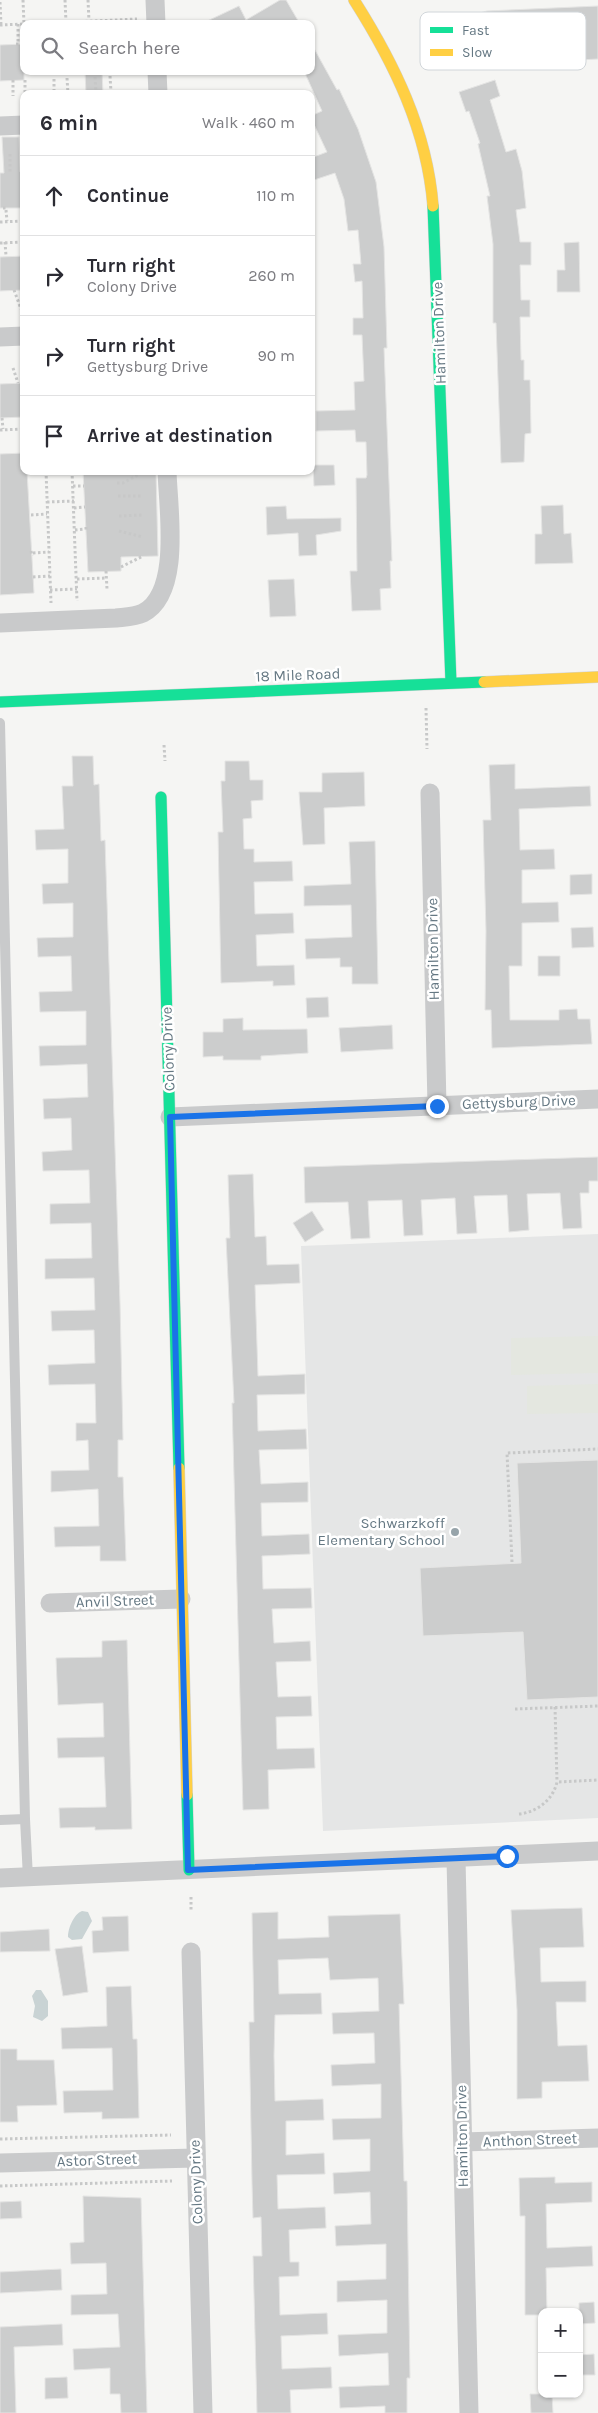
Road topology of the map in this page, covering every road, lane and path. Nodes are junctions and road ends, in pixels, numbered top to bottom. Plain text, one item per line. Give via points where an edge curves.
1 (23, 0) edge
2 (65, 0) edge
3 (88, 0) edge
4 (155, 0) edge
5 (0, 2) edge
6 (360, 2) edge
7 (24, 20) edge
8 (66, 20) edge
9 (89, 20) edge
10 (150, 20) edge
11 (18, 24) joint
12 (0, 25) edge
13 (18, 44) dead end
14 (157, 75) edge
15 (110, 76) dead end
16 (95, 77) dead end
17 (54, 78) dead end
18 (67, 78) dead end
19 (13, 80) dead end
20 (25, 80) dead end
21 (25, 90) edge
22 (54, 90) edge
23 (68, 90) edge
24 (96, 90) edge
25 (111, 90) edge
26 (158, 90) edge
27 (14, 96) dead end
28 (20, 125) edge
29 (0, 126) edge
30 (10, 154) dead end
31 (10, 173) dead end
32 (6, 209) dead end
33 (6, 221) junction
34 (20, 221) edge
35 (0, 222) edge
36 (5, 242) junction
37 (20, 242) edge
38 (0, 243) edge
39 (6, 257) dead end
40 (14, 290) dead end
41 (20, 306) edge
42 (0, 336) edge
43 (20, 336) edge
44 (12, 368) dead end
45 (18, 383) dead end
46 (2, 418) dead end
47 (20, 429) edge
48 (1, 430) edge
49 (46, 475) edge
50 (72, 475) edge
51 (138, 475) edge
52 (167, 475) edge
53 (117, 483) dead end
54 (73, 486) junction
55 (84, 486) dead end
56 (118, 496) dead end
57 (141, 496) dead end
58 (74, 501) junction
59 (47, 502) junction
60 (85, 507) dead end
61 (74, 508) junction
62 (30, 514) dead end
63 (47, 514) junction
64 (142, 515) dead end
65 (119, 516) dead end
66 (75, 530) junction
67 (85, 530) dead end
68 (119, 531) dead end
69 (142, 537) dead end
70 (49, 552) junction
71 (32, 554) dead end
72 (143, 556) dead end
73 (121, 567) dead end
74 (106, 572) dead end
75 (50, 576) junction
76 (33, 577) dead end
77 (107, 578) junction
78 (77, 579) junction
79 (77, 589) junction
80 (107, 589) dead end
81 (50, 590) junction
82 (78, 603) dead end
83 (51, 611) dead end
84 (0, 623) edge
85 (598, 677) edge
86 (451, 683) junction
87 (0, 702) edge
88 (426, 703) dead end
89 (0, 723) edge
90 (164, 746) dead end
91 (428, 749) dead end
92 (165, 761) dead end
93 (430, 793) dead end
94 (161, 797) dead end
95 (598, 1099) edge
96 (437, 1106) junction
97 (170, 1117) junction
98 (598, 1449) edge
99 (512, 1562) dead end
100 (181, 1599) junction
101 (50, 1603) dead end
102 (598, 1706) edge
103 (555, 1707) junction
104 (515, 1709) dead end
105 (598, 1780) edge
106 (557, 1782) junction
107 (519, 1814) dead end
108 (25, 1819) junction
109 (0, 1820) edge
110 (598, 1851) edge
111 (456, 1859) junction
112 (188, 1870) junction
113 (0, 1878) edge
114 (28, 1878) junction
115 (191, 1897) dead end
116 (191, 1912) dead end
117 (191, 1952) dead end
118 (171, 2135) dead end
119 (598, 2138) edge
120 (0, 2139) edge
121 (463, 2142) junction
122 (195, 2158) junction
123 (0, 2163) edge
124 (172, 2181) dead end
125 (0, 2186) edge
126 (203, 2413) edge
127 (469, 2413) edge

1 - 7 path
2 - 8 path
3 - 9 path
4 - 10 street
5 - 12 path
6 - 86 street, Hamilton Drive via 417,125 434,204
11 - 12 path
11 - 13 path
14 - 26 street
15 - 25 path
16 - 24 path
17 - 22 path
18 - 23 path
19 - 27 path
20 - 21 path
28 - 29 street
30 - 31 path
32 - 33 path
33 - 34 path
33 - 35 path
36 - 37 path
36 - 38 path
36 - 39 path
40 - 41 path
42 - 43 street
44 - 45 path
46 - 48 path
47 - 48 path
49 - 59 path
50 - 54 path
51 - 53 path
52 - 84 street via 167,575 163,589 150,608 142,614 116,618
54 - 55 path
54 - 58 path
56 - 57 path
58 - 59 path
58 - 61 path
59 - 63 path
60 - 61 path
61 - 66 path
62 - 63 path
63 - 70 path
64 - 65 path
66 - 67 path
66 - 78 path
68 - 69 path
70 - 71 path
70 - 75 path
72 - 73 path
74 - 77 path
75 - 76 path
75 - 81 path
77 - 78 path
77 - 80 path
78 - 79 path
79 - 81 path
79 - 82 path
81 - 83 path
85 - 86 street, 18 Mile Road
86 - 87 street, 18 Mile Road
88 - 91 path
89 - 108 lane
90 - 92 path
93 - 96 street, Hamilton Drive
94 - 97 street, Colony Drive
95 - 96 street, Gettysburg Drive
96 - 97 street, Gettysburg Drive
97 - 100 street, Colony Drive
98 - 99 path via 508,1453
100 - 101 street, Anvil Street
100 - 112 street, Colony Drive
102 - 103 path
103 - 104 path
103 - 106 path
105 - 106 path
106 - 107 path via 542,1805 534,1811
108 - 109 lane
108 - 114 lane
110 - 111 street
111 - 112 street
111 - 121 street, Hamilton Drive
112 - 114 street
113 - 114 street
115 - 116 path
117 - 122 street, Colony Drive
118 - 120 path
119 - 121 street, Anthon Street
121 - 127 street, Hamilton Drive
122 - 123 street, Astor Street
122 - 126 street, Colony Drive
124 - 125 path

